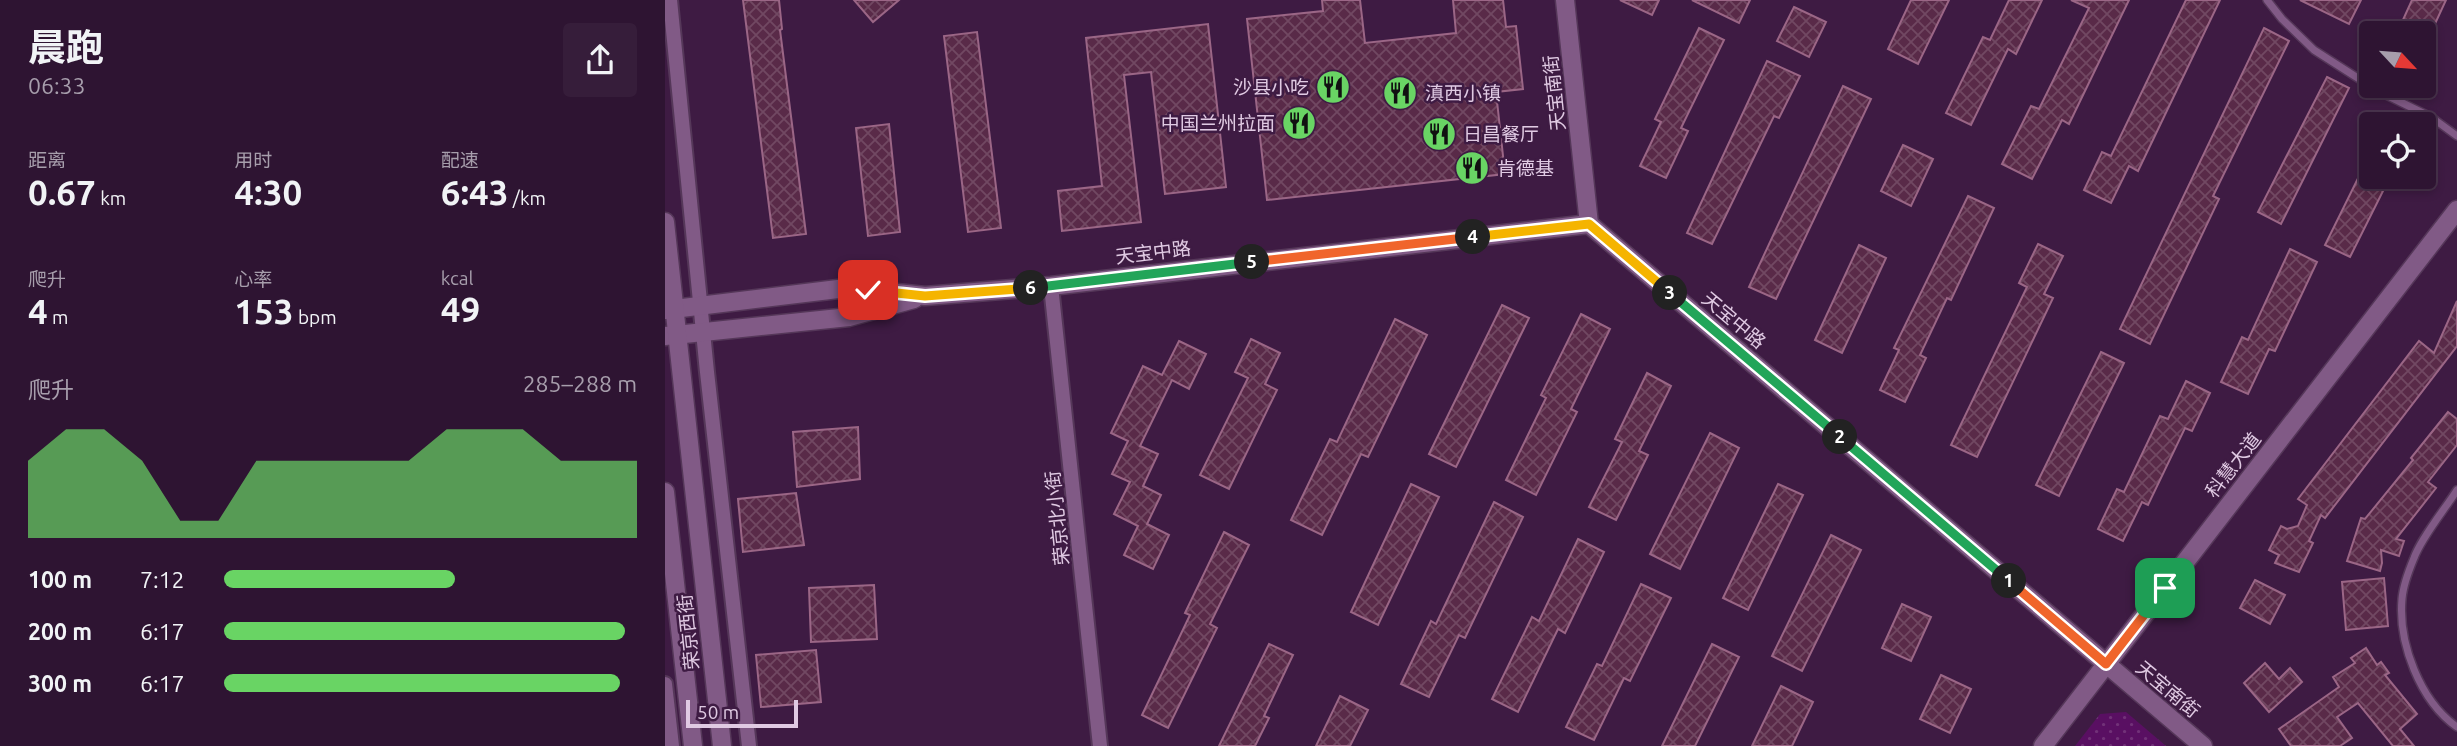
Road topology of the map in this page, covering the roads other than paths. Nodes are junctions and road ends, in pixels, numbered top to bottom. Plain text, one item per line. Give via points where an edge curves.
1 (670, 0) edge
2 (1565, 0) edge
3 (2267, 0) edge
4 (2457, 136) edge
5 (2457, 210) edge
6 (665, 222) edge
7 (1589, 224) junction
8 (1051, 286) junction
9 (925, 296) junction
10 (701, 305) junction
11 (669, 309) edge
12 (703, 332) junction
13 (671, 336) edge
14 (2457, 490) edge
15 (665, 492) edge
16 (2106, 664) junction
17 (665, 684) edge
18 (2457, 727) edge
19 (672, 746) edge
20 (693, 746) edge
21 (722, 746) edge
22 (749, 746) edge
23 (1100, 746) edge
24 (2043, 746) edge
25 (2203, 746) edge

1 - 10 street
2 - 7 street, 天宝南街
3 - 4 lane via 2314,50
5 - 16 street, 科慧大道
6 - 11 street, 荣京西街
7 - 8 street, 天宝中路
7 - 16 street, 天宝中路
8 - 9 street, 天宝中路
8 - 23 street, 荣京北小街
9 - 10 street, 天宝中路 via 838,289
9 - 12 street, 天宝中路 via 849,317
10 - 11 street, 天宝中路
10 - 12 street
11 - 13 street, 荣京西街
12 - 13 street, 天宝中路
12 - 22 street
13 - 21 street, 荣京西街
14 - 18 lane via 2414,555 2402,598 2405,641 2421,683 2444,718
15 - 20 street
16 - 24 street, 科慧大道
16 - 25 street, 天宝南街
17 - 19 street

